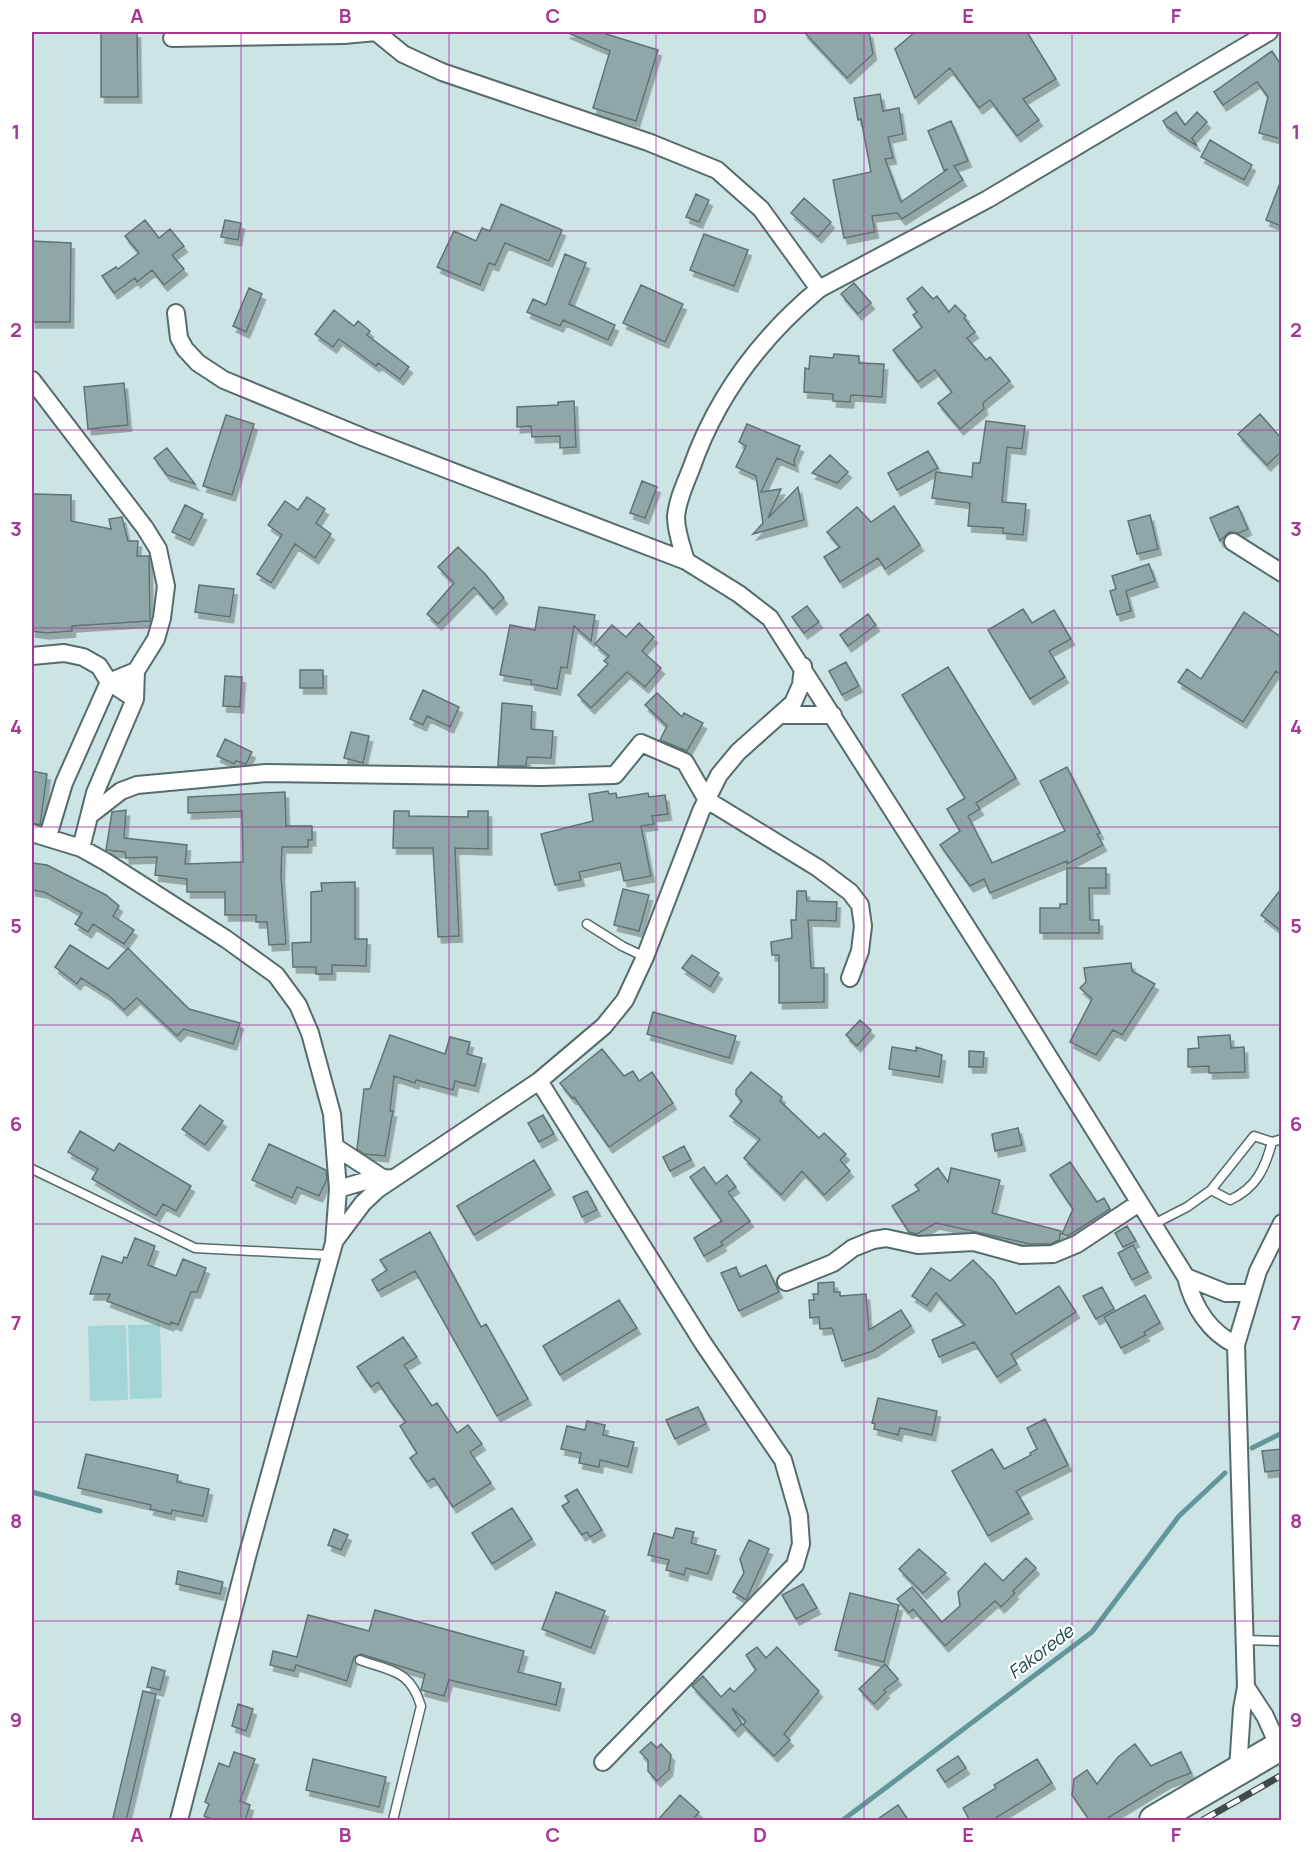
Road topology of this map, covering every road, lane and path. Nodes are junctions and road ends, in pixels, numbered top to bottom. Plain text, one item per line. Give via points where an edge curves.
1 (1269, 32) edge
2 (172, 38) dead end
3 (819, 289) junction
4 (176, 313) dead end
5 (32, 380) edge
6 (1233, 542) dead end
7 (686, 561) junction
8 (1281, 573) edge
9 (32, 656) edge
10 (803, 666) junction
11 (136, 671) junction
12 (109, 682) junction
13 (135, 699) junction
14 (780, 715) junction
15 (833, 715) junction
16 (707, 800) junction
17 (90, 815) junction
18 (40, 834) edge
19 (81, 848) junction
20 (587, 924) dead end
21 (645, 957) junction
22 (850, 978) dead end
23 (539, 1081) junction
24 (1281, 1139) edge
25 (1272, 1142) junction
26 (337, 1148) junction
27 (32, 1168) edge
28 (389, 1178) junction
29 (338, 1189) junction
30 (1211, 1190) junction
31 (1139, 1203) junction
32 (1281, 1223) edge
33 (1152, 1226) junction
34 (332, 1249) junction
35 (1186, 1277) junction
36 (786, 1282) dead end
37 (1250, 1293) junction
38 (1236, 1345) junction
39 (1245, 1640) junction
40 (1281, 1641) edge
41 (360, 1660) dead end
42 (1246, 1687) junction
43 (1280, 1746) edge
44 (603, 1762) dead end
45 (1238, 1769) junction
46 (179, 1821) edge
47 (393, 1821) edge
48 (1154, 1821) edge

1 - 3 street via 988,199
2 - 3 street via 376,32 403,54 442,72 648,142 717,170 761,209
3 - 7 street via 764,343 733,381 711,418 676,515
4 - 7 street via 184,350 224,380
5 - 11 street via 158,549 165,586 162,618 156,639
6 - 8 street
7 - 10 street via 770,618
9 - 12 street via 64,653 83,657 99,666
10 - 14 street via 801,685
10 - 15 street
11 - 12 street
11 - 13 street
12 - 13 street
12 - 18 street
13 - 17 street via 95,793
14 - 15 street
14 - 16 street via 738,752 719,775
15 - 31 street
16 - 17 street via 685,762 641,743 615,775 220,776 137,785 107,800
16 - 21 street
16 - 22 street via 850,892 860,905 863,926 860,951
17 - 19 street
18 - 19 street
19 - 26 street via 138,881 276,975 298,1005 310,1033
20 - 21 lane
21 - 23 street via 625,1000 604,1026
23 - 28 street
23 - 44 street via 703,1343 783,1460 800,1516 801,1544 795,1565
24 - 25 lane
25 - 30 lane via 1254,1136
25 - 30 lane via 1267,1163 1244,1193 1230,1200
26 - 28 street
26 - 29 street
27 - 34 lane via 195,1248
28 - 29 street
28 - 34 street via 363,1203
29 - 34 street
30 - 33 lane
31 - 33 street
31 - 36 street via 1077,1244 1053,1254 1021,1255 974,1242 918,1245 886,1238 854,1248 833,1263
32 - 37 street
33 - 35 street
34 - 46 street
35 - 37 street via 1226,1293
35 - 38 street via 1193,1300 1206,1321 1221,1337
37 - 38 street
38 - 39 street
39 - 40 lane
39 - 42 street
41 - 47 lane via 406,1677 416,1689 421,1706
42 - 43 street
42 - 45 street
43 - 45 highway
45 - 48 highway

